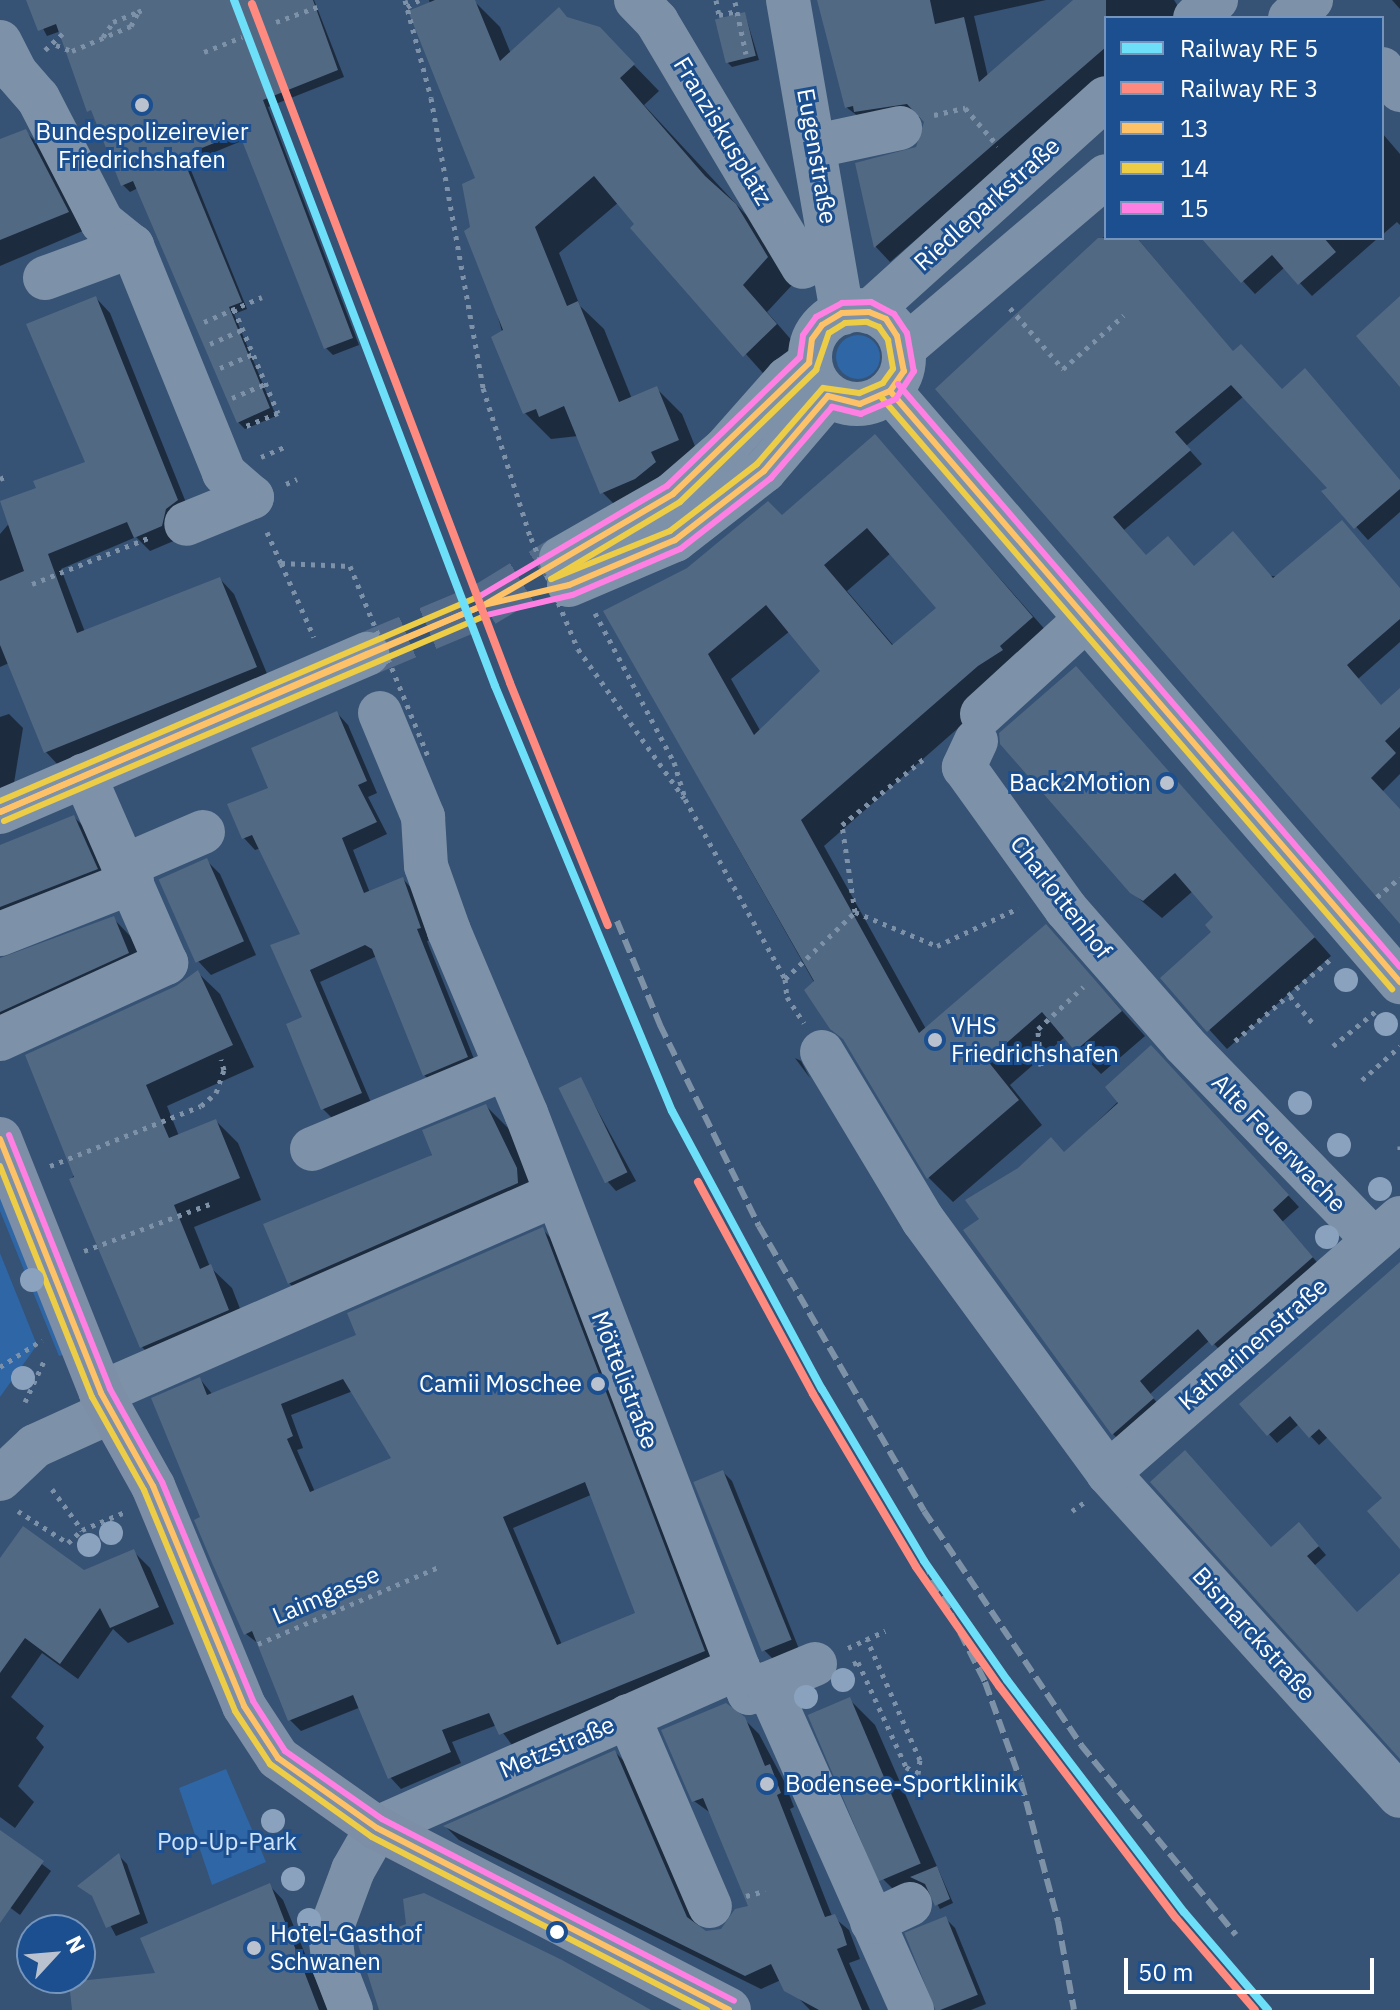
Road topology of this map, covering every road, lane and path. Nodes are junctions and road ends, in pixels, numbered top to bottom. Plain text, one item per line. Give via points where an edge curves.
1 (405, 0) edge
2 (419, 0) edge
3 (636, 0) edge
4 (716, 0) edge
5 (788, 0) edge
6 (1216, 0) edge
7 (1311, 0) edge
8 (1321, 0) edge
9 (735, 2) dead end
10 (317, 7) dead end
11 (407, 7) junction
12 (146, 8) dead end
13 (738, 11) junction
14 (138, 12) junction
15 (1197, 16) edge
16 (1292, 16) edge
17 (1335, 16) edge
18 (276, 22) dead end
19 (242, 37) dead end
20 (103, 38) junction
21 (56, 45) dead end
22 (204, 52) dead end
23 (746, 54) dead end
24 (5, 65) edge
25 (1384, 71) edge
26 (1400, 90) edge
27 (1104, 100) edge
28 (917, 121) joint
29 (816, 146) junction
30 (1009, 158) dead end
31 (1104, 178) edge
32 (132, 246) junction
33 (803, 267) dead end
34 (45, 278) dead end
35 (262, 297) dead end
36 (1001, 298) dead end
37 (856, 313) junction
38 (1124, 315) dead end
39 (904, 348) junction
40 (818, 379) junction
41 (890, 391) junction
42 (278, 413) dead end
43 (7, 476) dead end
44 (0, 479) edge
45 (252, 497) junction
46 (186, 524) joint
47 (281, 563) junction
48 (564, 573) junction
49 (32, 584) dead end
50 (1086, 619) junction
51 (315, 638) dead end
52 (367, 654) tunnel mouth
53 (380, 713) dead end
54 (965, 734) junction
55 (429, 759) dead end
56 (84, 775) junction
57 (685, 799) junction
58 (0, 812) edge
59 (203, 832) dead end
60 (128, 874) junction
61 (1400, 878) edge
62 (1370, 903) dead end
63 (1066, 909) junction
64 (855, 912) junction
65 (0, 934) edge
66 (1337, 952) dead end
67 (1112, 961) junction
68 (785, 979) junction
69 (1391, 994) edge
70 (1290, 996) junction
71 (1313, 1023) dead end
72 (0, 1039) edge
73 (1333, 1046) dead end
74 (1400, 1046) edge
75 (822, 1052) joint
76 (1194, 1055) junction
77 (221, 1059) dead end
78 (1041, 1066) dead end
79 (507, 1068) junction
80 (1362, 1080) dead end
81 (0, 1139) edge
82 (1400, 1146) edge
83 (312, 1149) dead end
84 (1400, 1153) edge
85 (50, 1167) dead end
86 (556, 1194) junction
87 (210, 1204) dead end
88 (1387, 1229) edge
89 (83, 1252) dead end
90 (47, 1337) dead end
91 (51, 1347) dead end
92 (0, 1367) edge
93 (25, 1402) dead end
94 (106, 1402) junction
95 (1108, 1473) junction
96 (52, 1489) dead end
97 (9, 1495) edge
98 (126, 1512) dead end
99 (82, 1530) junction
100 (441, 1566) dead end
101 (885, 1631) dead end
102 (224, 1658) junction
103 (858, 1662) dead end
104 (815, 1664) dead end
105 (755, 1680) junction
106 (628, 1716) junction
107 (795, 1772) dead end
108 (1400, 1796) edge
109 (377, 1828) junction
110 (710, 1906) dead end
111 (351, 2010) edge
112 (729, 2010) edge
113 (912, 2010) edge

1 - 11 path
2 - 11 path
3 - 33 street, Franziskusplatz via 657,22
4 - 13 path via 719,15
5 - 29 street, Eugenstraße
6 - 15 street
7 - 16 street
8 - 17 street
9 - 13 path
10 - 18 path
11 - 48 path via 431,98 483,388
12 - 14 path
13 - 23 path
14 - 20 path via 113,22
14 - 20 path via 131,26
19 - 22 path
20 - 21 path via 72,51
24 - 32 street via 38,98 102,222
25 - 26 street
27 - 37 street, Riedleparkstraße
28 - 29 street
28 - 30 path via 965,108
29 - 37 street, Eugenstraße
31 - 39 street
32 - 34 street
32 - 45 street via 224,473
35 - 42 path via 237,308
36 - 38 path via 1063,369
37 - 39 street via 886,319
37 - 40 street, Riedleparkstraße via 822,325 812,339
39 - 41 street via 904,371
40 - 41 street via 860,404
40 - 48 street, Riedleparkstraße via 764,471 675,540
41 - 50 street
43 - 44 path
45 - 46 street
45 - 47 path
46 - 49 path
47 - 51 path
47 - 55 path, bridge via 350,566
48 - 57 path via 674,762
48 - 57 path, bridge via 578,649
50 - 54 street
50 - 69 street
52 - 56 street
53 - 79 street, Möttelistraße via 423,817 426,866 439,905
54 - 63 street, Charlottenhof via 964,767
54 - 64 path via 842,825
56 - 58 street
56 - 60 street
57 - 68 path
59 - 60 street
60 - 65 street
60 - 72 street via 166,963
61 - 62 path
63 - 64 path via 1028,904 937,946
63 - 67 street, Charlottenhof
64 - 68 path
66 - 70 path
67 - 76 street, Charlottenhof
67 - 78 path via 1038,1029
68 - 75 path via 787,997
69 - 73 path
70 - 71 path
70 - 76 path
74 - 80 path
75 - 95 street, Bismarckstraße via 923,1220
76 - 88 street, Alte Feuerwache
77 - 85 path via 224,1070 216,1093 201,1106
79 - 83 street
79 - 86 street, Möttelistraße
81 - 94 main road
82 - 84 path
86 - 94 street
86 - 105 street, Möttelistraße
87 - 89 path
88 - 95 street, Katharinenstraße
90 - 92 path
91 - 93 path
94 - 97 street via 35,1446
94 - 102 main road via 153,1486
95 - 108 street, Bismarckstraße
96 - 99 path
97 - 99 path via 68,1543
98 - 99 path
100 - 102 path, Laimgasse
101 - 103 path via 864,1641 920,1760 918,1774 906,1767
102 - 109 main road via 261,1735 299,1776
104 - 105 street, Metzstraße
105 - 106 street, Metzstraße
105 - 107 street
105 - 113 street, Möttelistraße via 891,1913
106 - 109 street, Metzstraße
106 - 110 street
109 - 111 street via 353,1870 330,1932 334,1966
109 - 112 main road

